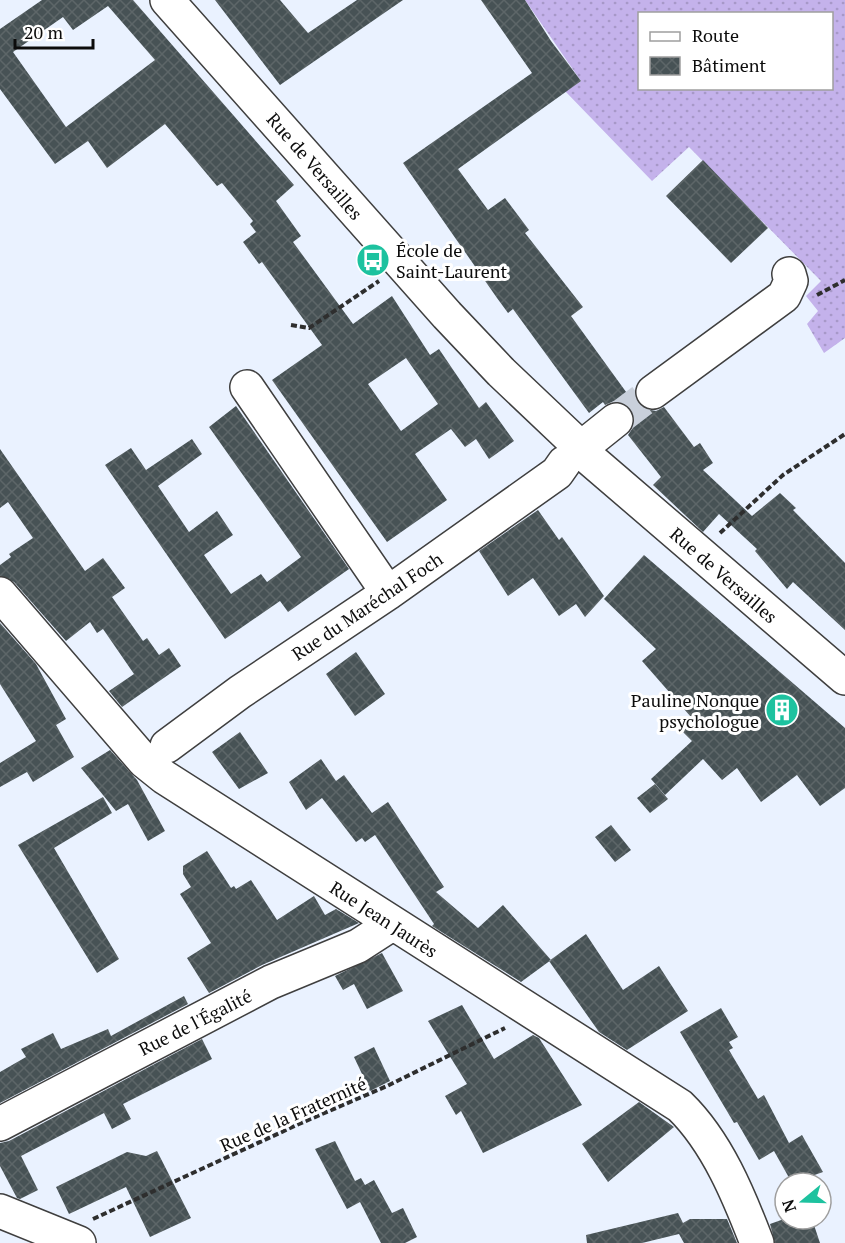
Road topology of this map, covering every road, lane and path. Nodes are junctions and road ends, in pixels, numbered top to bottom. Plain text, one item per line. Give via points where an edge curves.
1 (167, 0) edge
2 (401, 265) junction
3 (789, 274) dead end
4 (291, 325) dead end
5 (247, 387) dead end
6 (653, 392) tunnel mouth
7 (616, 420) tunnel mouth
8 (845, 434) edge
9 (578, 457) junction
10 (696, 553) junction
11 (388, 593) junction
12 (0, 594) edge
13 (845, 678) edge
14 (167, 746) dead end
15 (392, 924) junction
16 (531, 1013) junction
17 (0, 1124) edge
18 (0, 1211) edge
19 (72, 1240) edge
20 (757, 1243) edge

1 - 2 street, Rue de Versailles
2 - 4 path via 309,328
2 - 9 street, Rue de Versailles via 538,408
3 - 6 street via 791,281 784,296
5 - 11 street
7 - 9 street, Rue du Maréchal Foch
8 - 10 path via 783,475
9 - 10 street, Rue de Versailles
9 - 11 street, Rue du Maréchal Foch
10 - 13 street, Rue de Versailles
11 - 14 street, Rue du Maréchal Foch
12 - 15 street, Rue Jean Jaurès via 150,766
15 - 16 street, Rue Jean Jaurès
15 - 17 street, Rue de l'Égalité via 357,946 271,982
16 - 19 path, Rue de la Fraternité via 489,1038 78,1226
16 - 20 street, Rue Jean Jaurès via 667,1097 690,1116 719,1160
18 - 19 street

